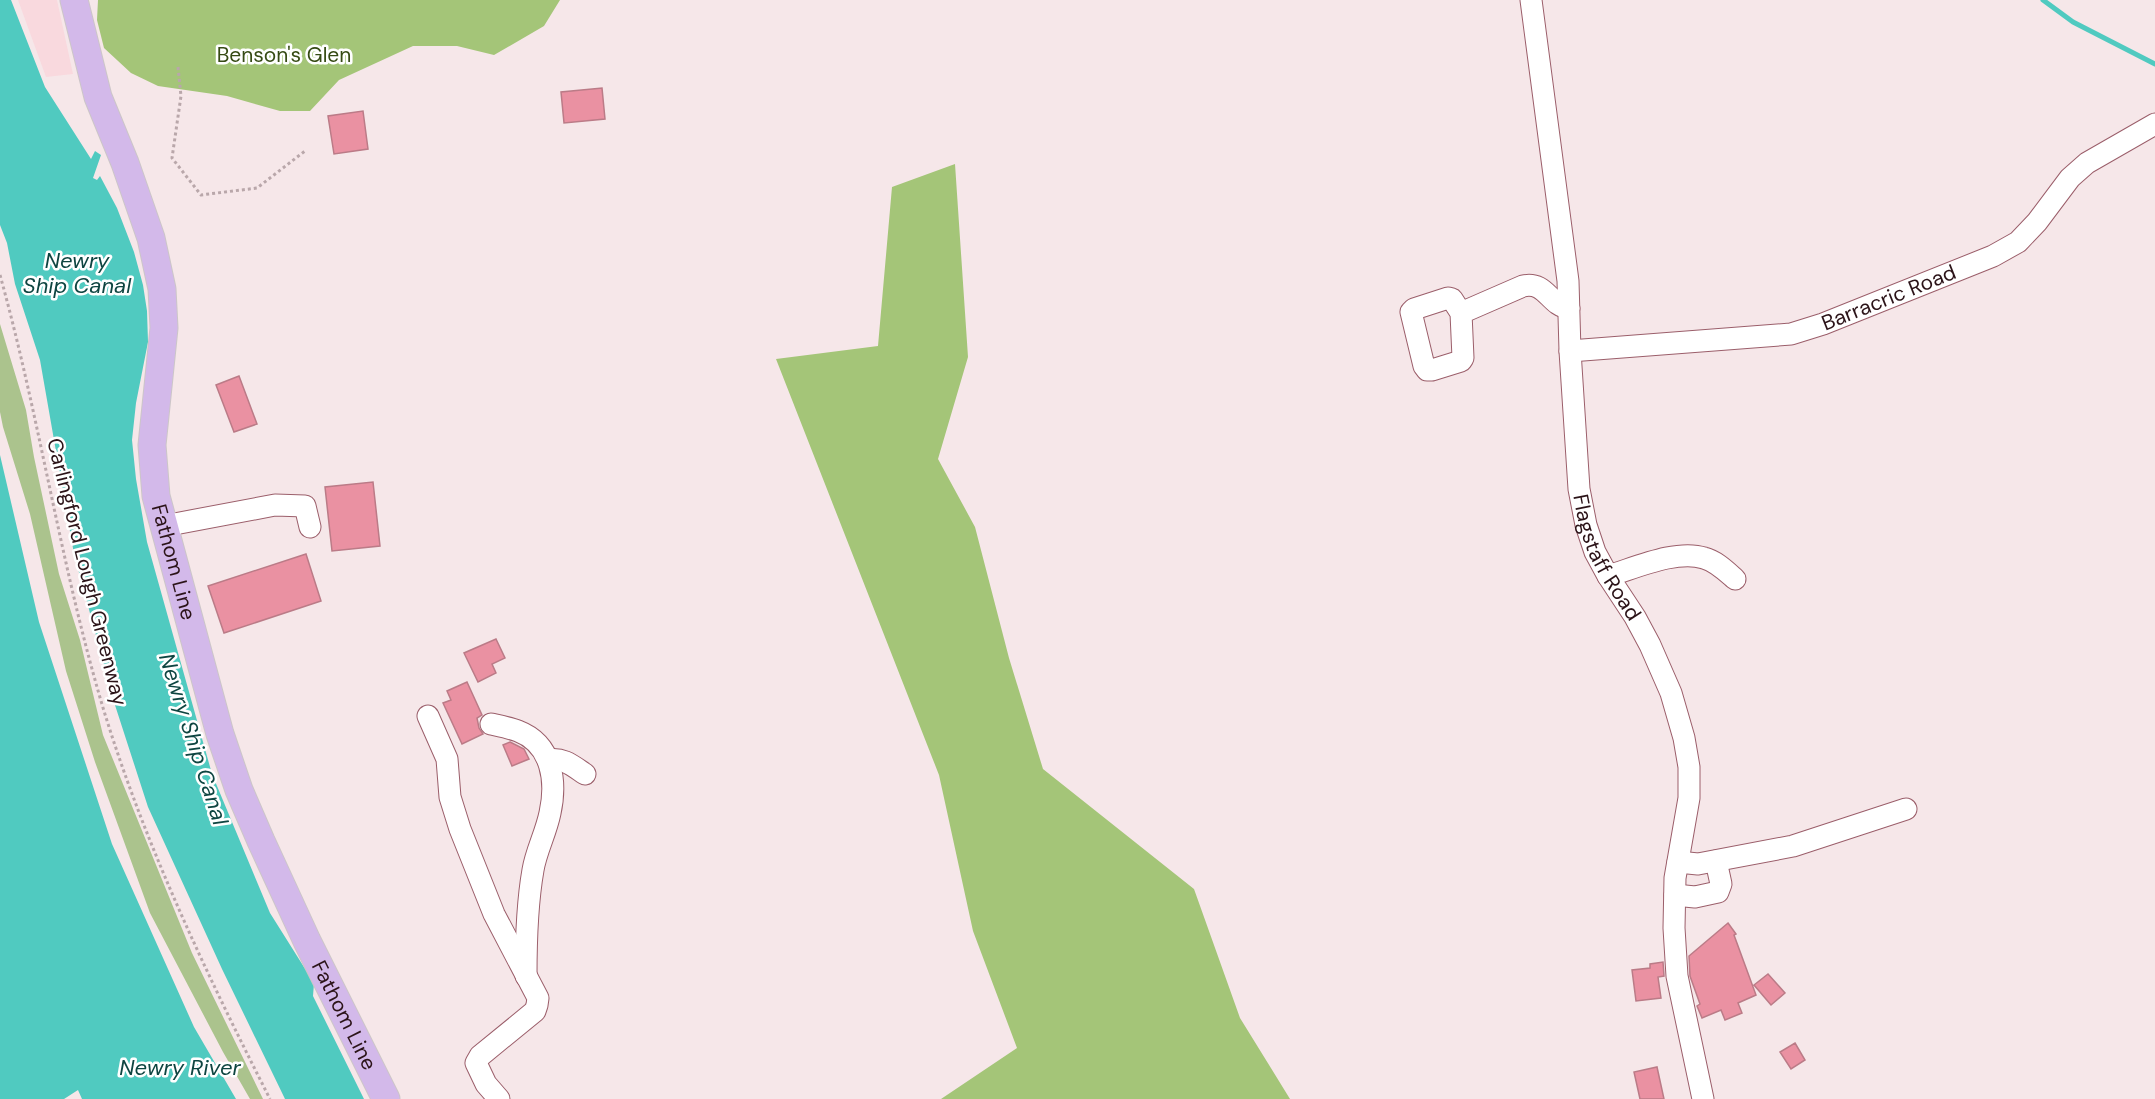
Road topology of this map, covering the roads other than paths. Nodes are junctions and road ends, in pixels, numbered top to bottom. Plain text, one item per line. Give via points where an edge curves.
1 (74, 0) edge
2 (1532, 0) edge
3 (2155, 124) edge
4 (1569, 308) junction
5 (1461, 313) dead end
6 (1570, 351) junction
7 (164, 526) junction
8 (310, 527) dead end
9 (1608, 576) junction
10 (1735, 579) dead end
11 (428, 716) dead end
12 (491, 724) dead end
13 (548, 760) junction
14 (585, 774) dead end
15 (1906, 809) dead end
16 (1678, 861) junction
17 (1716, 861) junction
18 (1675, 895) junction
19 (526, 977) junction
20 (386, 1099) edge
21 (500, 1099) edge
22 (1703, 1099) edge

1 - 7 main road, Fathom Line via 98,97 151,238 162,289 164,328 152,445 156,496
2 - 4 street, Flagstaff Road
3 - 6 street, Barracric Road via 2087,163 2018,242 1993,256 1823,324 1791,334
4 - 5 street via 1532,284
4 - 6 street, Flagstaff Road
6 - 9 street, Flagstaff Road via 1579,489 1595,552
7 - 8 street via 275,505 305,506
7 - 20 main road, Fathom Line via 239,790 307,940
9 - 10 street via 1676,556 1704,558
9 - 16 street, Flagstaff Road via 1650,645 1671,693 1684,738 1689,798
11 - 19 street via 447,759 450,797 460,829 494,915
12 - 13 street via 519,731 537,741
13 - 14 street via 563,760
13 - 19 street via 552,797 532,871
15 - 17 street via 1793,846
16 - 17 street
16 - 18 street, Flagstaff Road
17 - 18 street via 1721,884 1718,892 1695,897
18 - 22 street, Flagstaff Road via 1677,976
19 - 21 street via 538,998 534,1011 476,1063 486,1084

